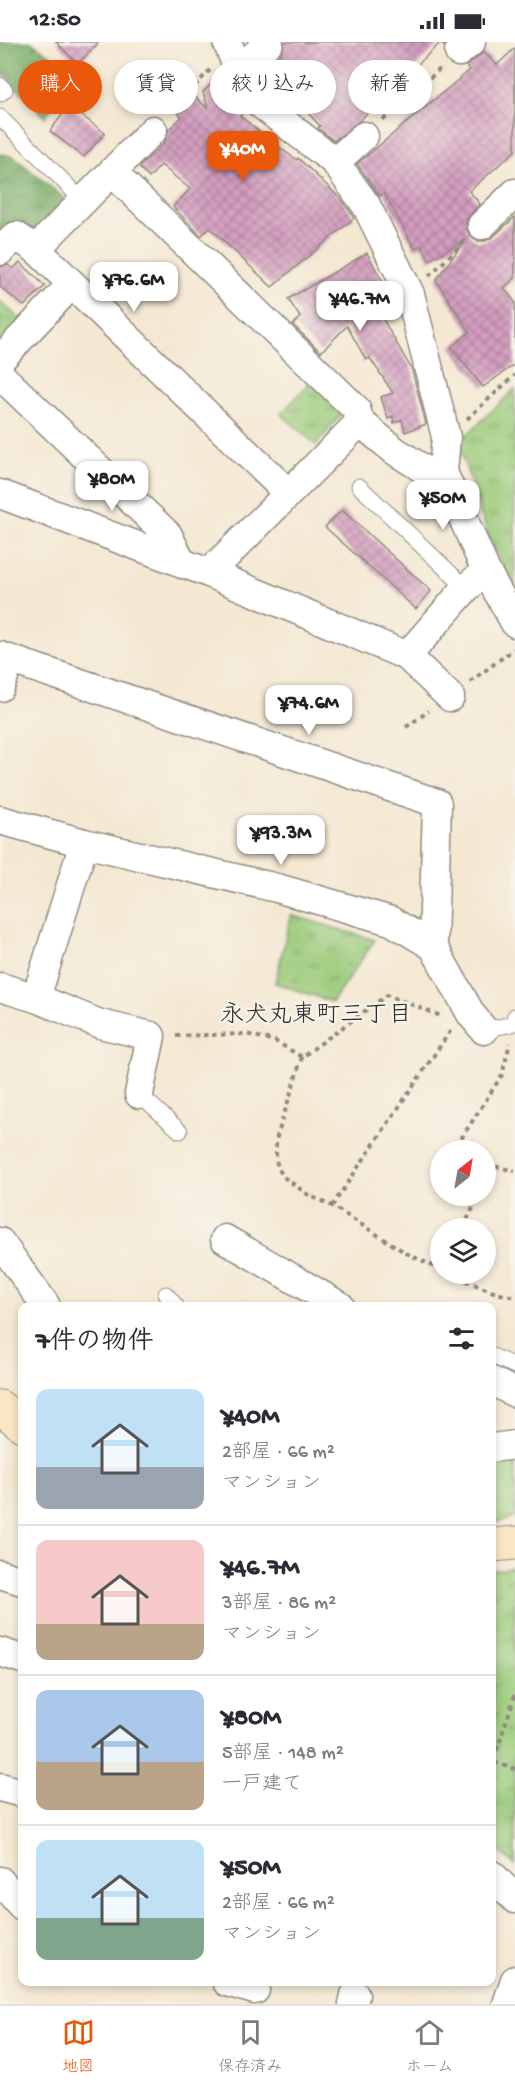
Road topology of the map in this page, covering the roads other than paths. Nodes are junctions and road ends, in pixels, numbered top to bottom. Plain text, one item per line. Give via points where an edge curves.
1 (227, 42) edge
2 (269, 42) edge
3 (235, 60) edge
4 (250, 60) edge
5 (0, 85) edge
6 (0, 94) edge
7 (273, 114) edge
8 (0, 117) edge
9 (161, 122) road end
10 (364, 136) road end
11 (335, 162) junction
12 (112, 172) junction
13 (515, 193) edge
14 (82, 200) junction
15 (482, 225) road end
16 (36, 249) junction
17 (0, 251) edge
18 (71, 285) junction
19 (0, 360) edge
20 (0, 375) edge
21 (360, 422) junction
22 (443, 472) junction
23 (358, 486) dead end
24 (288, 493) junction
25 (0, 494) edge
26 (182, 564) junction
27 (209, 573) junction
28 (476, 580) junction
29 (515, 622) edge
30 (407, 656) junction
31 (3, 668) edge
32 (450, 697) dead end
33 (0, 820) edge
34 (84, 843) junction
35 (433, 946) junction
36 (0, 987) edge
37 (36, 998) junction
38 (513, 1020) edge
39 (470, 1022) joint
40 (138, 1094) joint
41 (180, 1131) dead end
42 (225, 1239) dead end
43 (0, 1242) edge
44 (166, 1294) dead end
45 (43, 1302) edge
46 (173, 1302) edge
47 (333, 1302) edge
48 (496, 1358) edge
49 (515, 1366) edge
50 (496, 1383) edge
51 (515, 1393) edge
52 (0, 1407) edge
53 (18, 1422) edge
54 (515, 1445) edge
55 (496, 1447) edge
56 (515, 1543) edge
57 (496, 1545) edge
58 (0, 1574) edge
59 (18, 1580) edge
60 (0, 1652) edge
61 (18, 1658) edge
62 (0, 1787) edge
63 (18, 1792) edge
64 (496, 1879) edge
65 (0, 1881) edge
66 (515, 1899) edge
67 (18, 1901) edge
68 (515, 1980) edge
69 (236, 1986) edge
70 (259, 1996) edge
71 (507, 2004) edge

1 - 3 street
2 - 4 street
5 - 6 lane via 5,90
7 - 11 street
8 - 14 lane
9 - 12 street
10 - 11 street
11 - 22 street via 366,205 410,294 446,437
12 - 14 street
12 - 21 street via 356,409
13 - 15 street
14 - 16 street
16 - 17 street via 16,236
16 - 18 street
18 - 19 street
18 - 24 street
20 - 26 street via 168,535
21 - 22 street via 428,472
21 - 24 street
22 - 28 street
23 - 28 lane
24 - 27 street
25 - 26 street
26 - 27 street
27 - 30 street
28 - 29 street
28 - 30 street
30 - 32 street
31 - 35 street via 437,803
33 - 34 street
34 - 35 street via 277,888 392,921
34 - 37 street
35 - 39 street
36 - 37 street
37 - 40 street via 100,1024 151,1036
38 - 39 lane
40 - 41 lane
42 - 47 street
43 - 45 street
44 - 46 lane
48 - 49 lane
50 - 51 street
52 - 53 street
54 - 55 street
56 - 57 street
58 - 59 street
60 - 61 street
62 - 63 street
64 - 66 street
65 - 67 street
68 - 71 street
69 - 70 street

